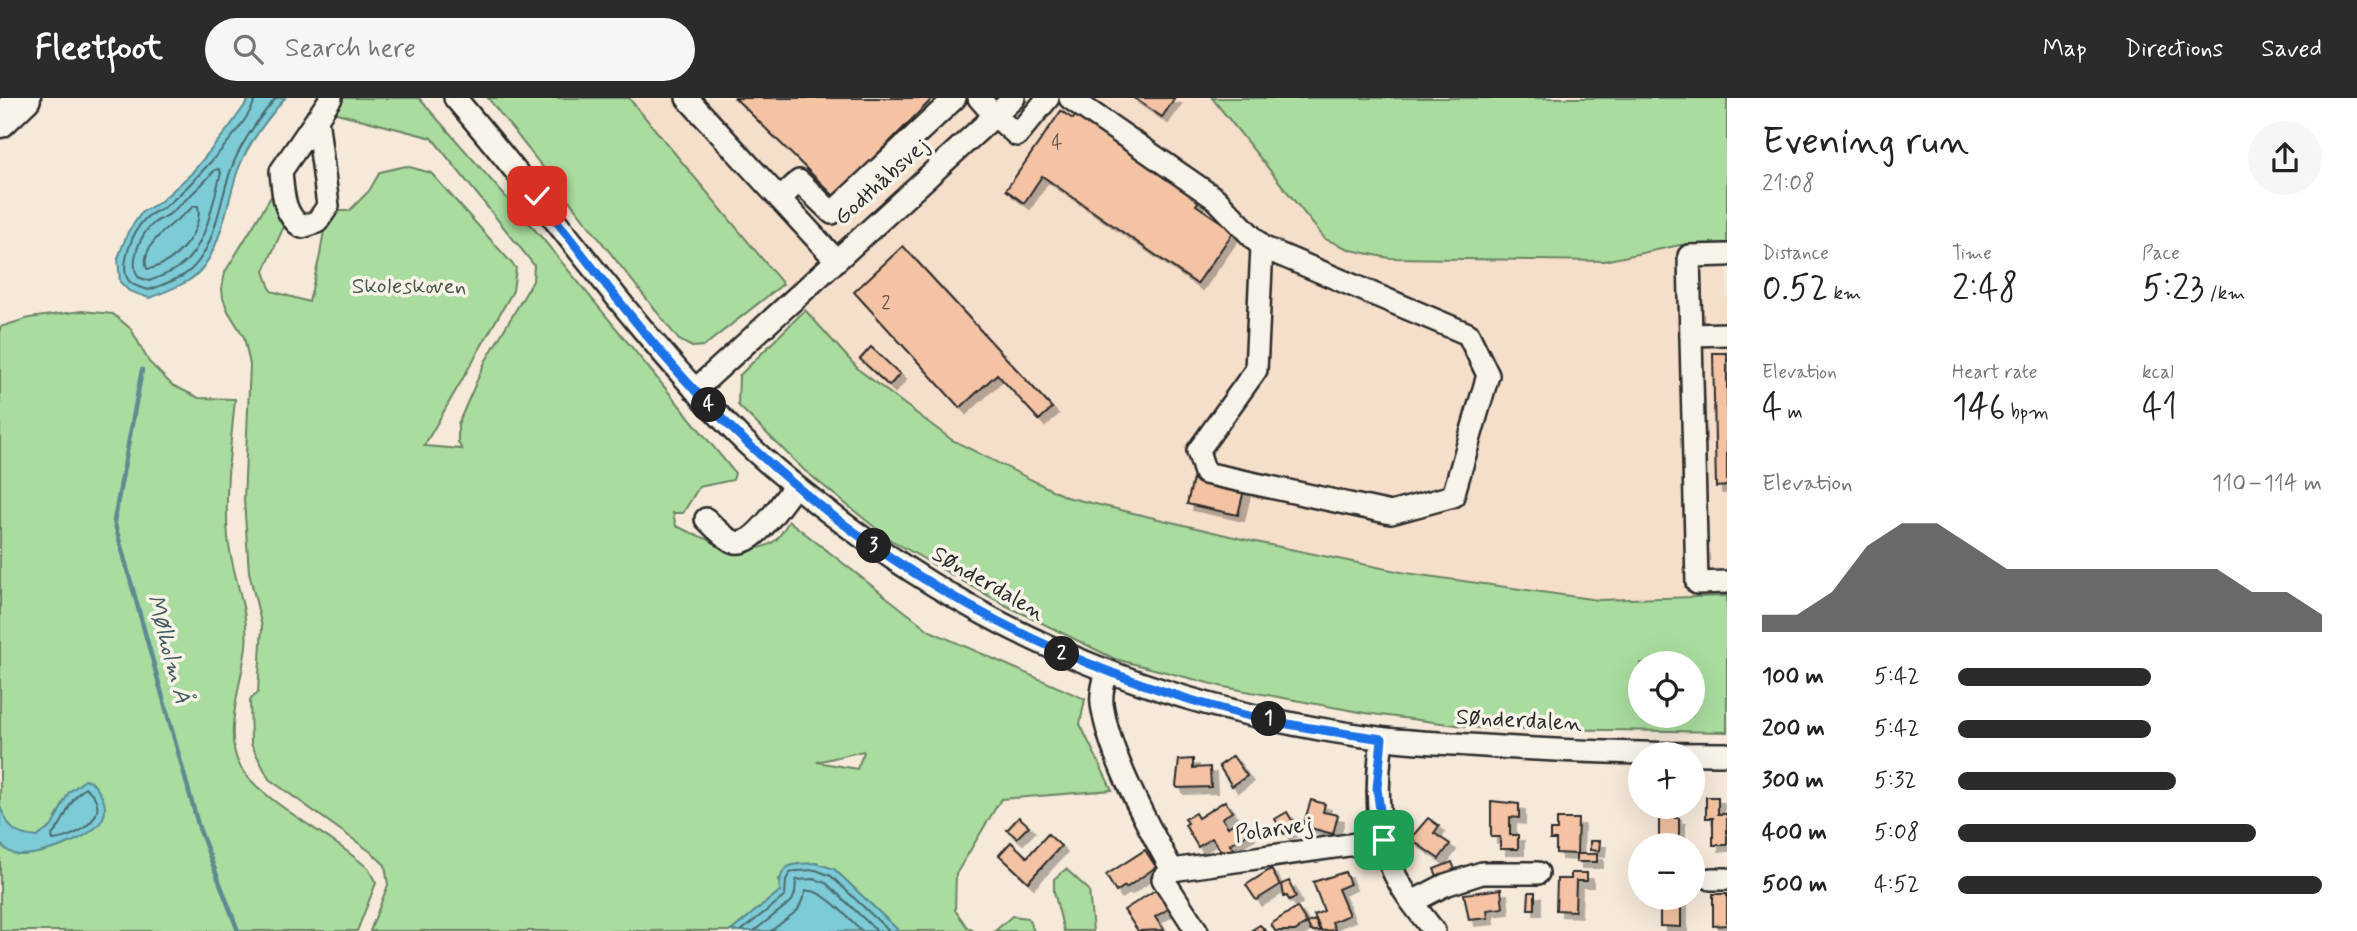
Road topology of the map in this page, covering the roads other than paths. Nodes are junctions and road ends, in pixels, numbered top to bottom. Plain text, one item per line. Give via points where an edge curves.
1 (23, 98) edge
2 (331, 98) edge
3 (455, 98) edge
4 (687, 98) edge
5 (955, 98) edge
6 (979, 98) edge
7 (1014, 98) edge
8 (1048, 98) edge
9 (1070, 98) edge
10 (994, 115) junction
11 (317, 118) dead end
12 (0, 121) edge
13 (780, 199) junction
14 (1262, 247) junction
15 (1727, 255) edge
16 (836, 260) junction
17 (1727, 334) edge
18 (1691, 335) junction
19 (695, 390) junction
20 (794, 486) junction
21 (706, 519) dead end
22 (1727, 582) edge
23 (1107, 673) junction
24 (1382, 739) junction
25 (1727, 754) edge
26 (1384, 840) junction
27 (1172, 870) junction
28 (1538, 873) dead end
29 (1412, 902) junction
30 (1197, 931) edge
31 (1434, 931) edge

1 - 12 highway
2 - 11 street
3 - 19 street, Sønderdalen
4 - 13 street, Godthåbsvej
5 - 13 street, Godthåbsvej via 832,213 799,181
6 - 10 street
7 - 10 street, Godthåbsvej
8 - 10 street via 1017,135
9 - 14 street via 1216,199
10 - 16 street, Godthåbsvej
13 - 16 street, Godthåbsvej
14 - 14 street via 1468,334 1488,375 1453,496 1391,513 1205,473 1198,451 1256,370
15 - 18 street via 1689,256
16 - 19 street, Godthåbsvej
17 - 18 street
18 - 22 street via 1697,583
19 - 20 street, Sønderdalen
20 - 21 street via 745,542 734,542
20 - 23 street, Sønderdalen via 885,555 980,613
23 - 24 street, Sønderdalen via 1227,710
23 - 27 street via 1102,707 1108,732
24 - 25 street, Sønderdalen via 1544,750
24 - 26 street via 1377,788
26 - 27 street, Polarvej
26 - 29 street via 1394,872
27 - 30 street via 1163,879
28 - 29 street via 1482,873
29 - 31 street

